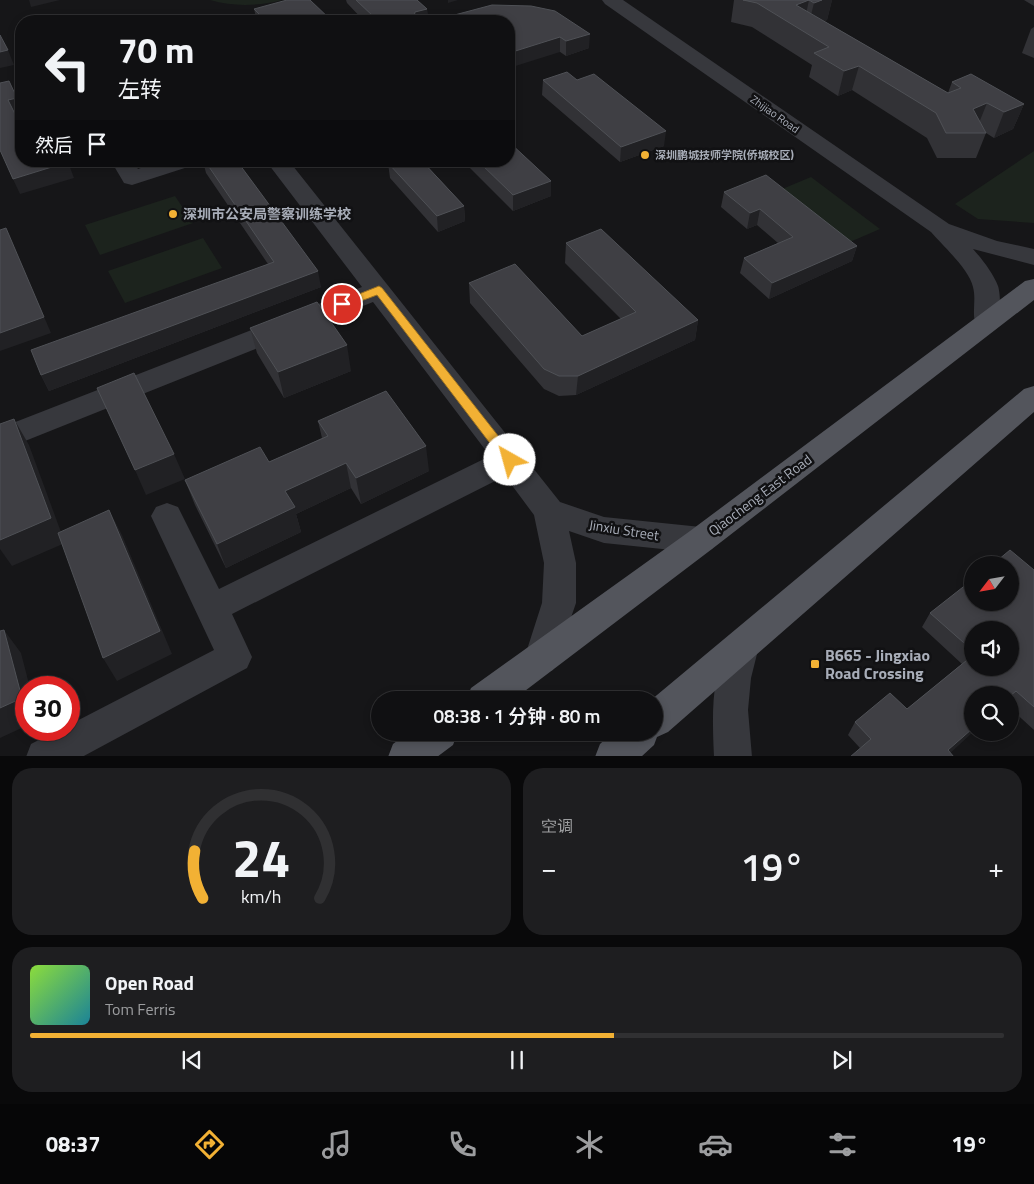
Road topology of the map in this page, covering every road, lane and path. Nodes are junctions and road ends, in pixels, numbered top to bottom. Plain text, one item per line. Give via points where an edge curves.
1 (612, 0) edge
2 (126, 167) edge
3 (166, 167) edge
4 (282, 167) edge
5 (939, 227) junction
6 (1034, 257) edge
7 (1034, 287) edge
8 (379, 290) junction
9 (987, 324) junction
10 (1034, 396) edge
11 (0, 440) edge
12 (510, 460) junction
13 (549, 510) junction
14 (167, 516) dead end
15 (701, 540) junction
16 (212, 608) junction
17 (742, 646) junction
18 (541, 659) junction
19 (497, 691) edge
20 (663, 713) edge
21 (427, 741) edge
22 (630, 741) edge
23 (44, 756) edge
24 (406, 756) edge
25 (613, 756) edge
26 (733, 756) edge

1 - 5 street, Zhijiao Road
2 - 3 street via 132,178
4 - 8 street
5 - 6 street, Zhijiao Road via 991,247
5 - 9 street, Zhijiao Road via 972,263 986,287
7 - 9 main road, Qiaocheng East Road
8 - 11 street
8 - 12 street
9 - 15 main road, Qiaocheng East Road
10 - 17 main road
12 - 13 street
12 - 16 street
13 - 15 street, Jinxiu Street via 604,530
13 - 18 street via 560,564 559,603
14 - 16 street
15 - 18 main road, Qiaocheng East Road
16 - 23 street via 235,658
17 - 20 main road
17 - 26 street via 733,678 730,710
18 - 19 main road, Qiaocheng East Road
21 - 24 main road
22 - 25 main road

